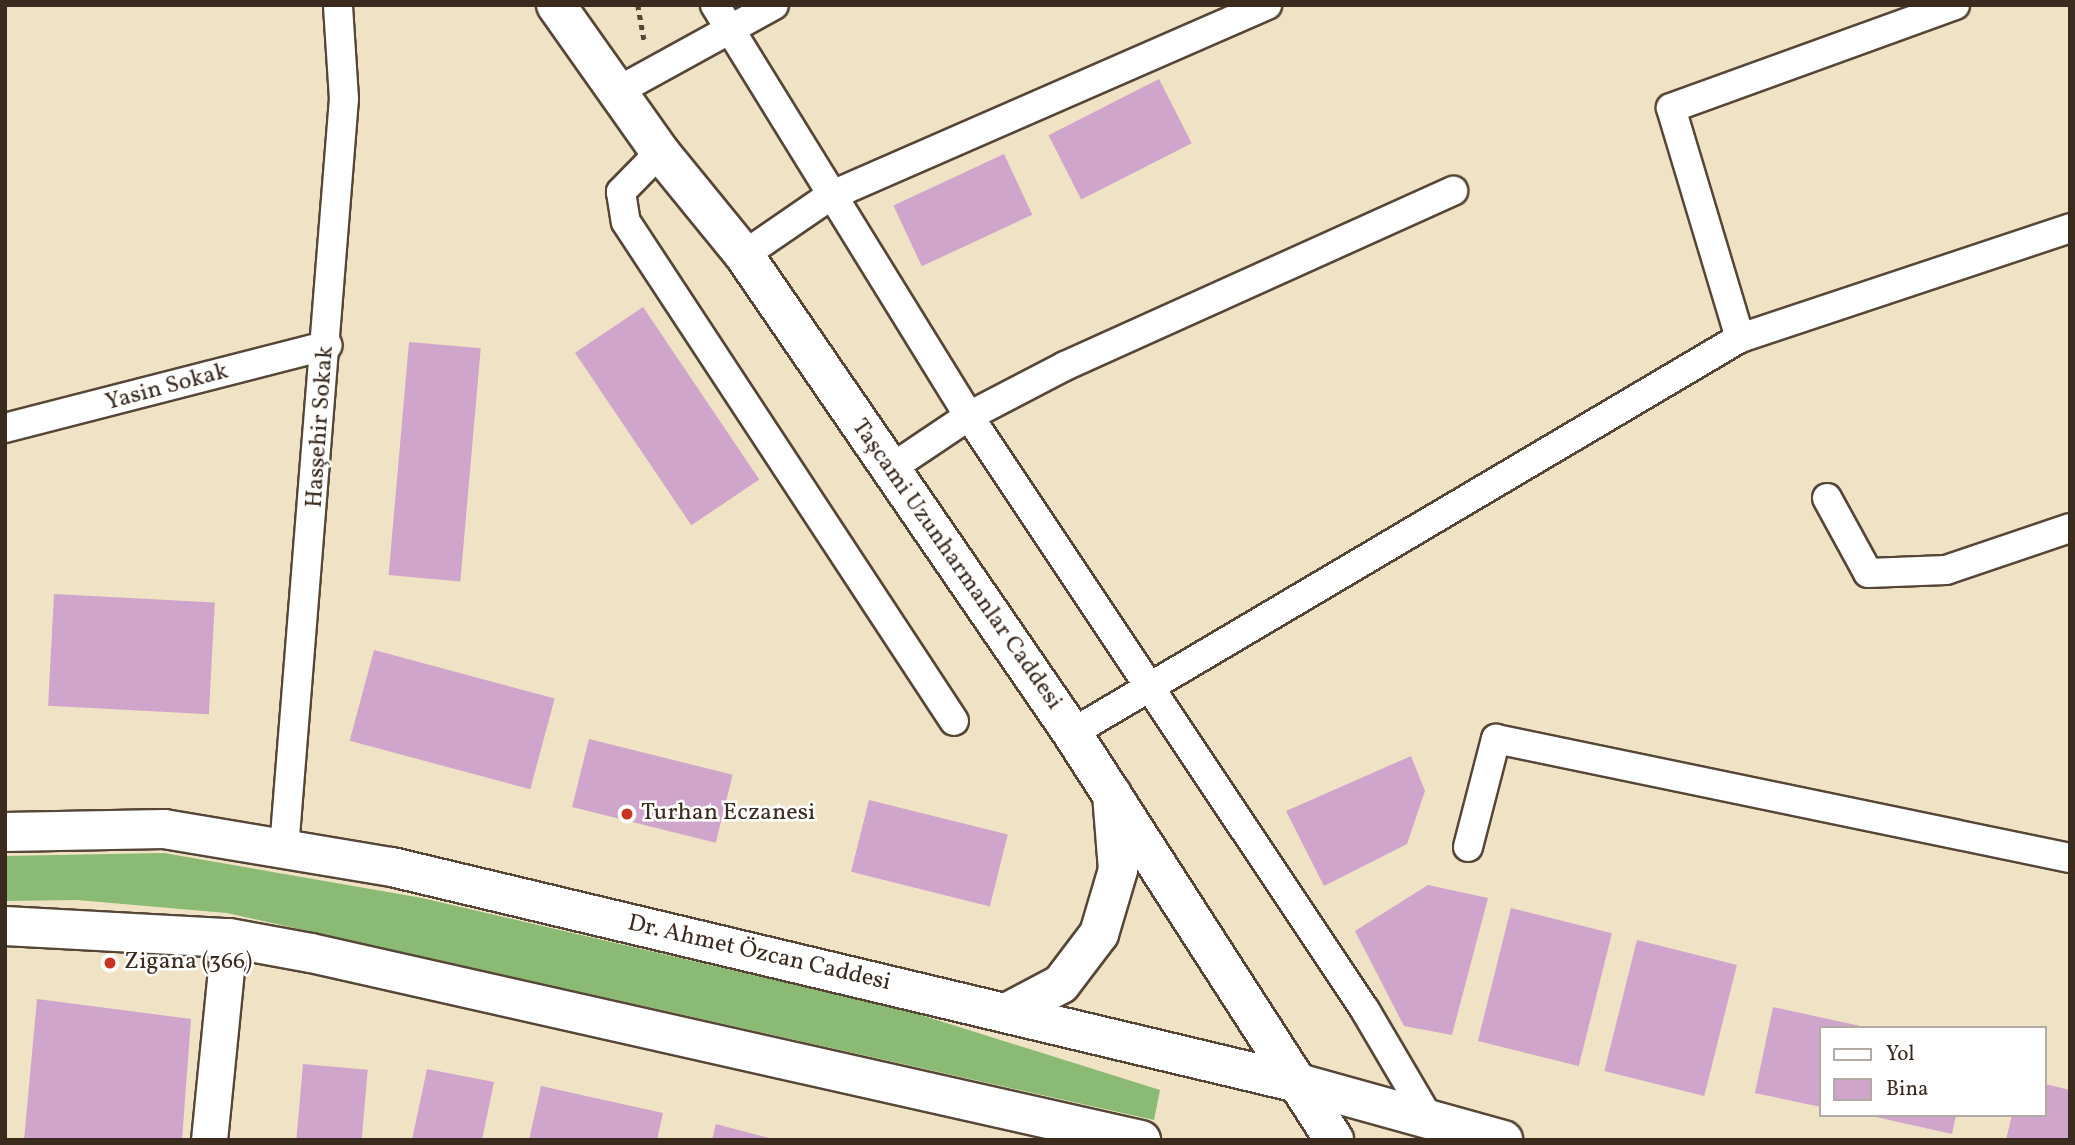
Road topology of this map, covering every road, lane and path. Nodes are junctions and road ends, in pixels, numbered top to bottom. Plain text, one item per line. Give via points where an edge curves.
1 (338, 5) edge
2 (556, 5) edge
3 (715, 5) edge
4 (774, 5) edge
5 (1268, 5) edge
6 (1955, 5) edge
7 (731, 29) junction
8 (616, 92) junction
9 (660, 152) junction
10 (1453, 191) dead end
11 (830, 196) junction
12 (2070, 228) edge
13 (744, 256) junction
14 (1740, 338) junction
15 (328, 345) junction
16 (969, 416) junction
17 (5, 428) edge
18 (890, 469) junction
19 (1827, 498) dead end
20 (2070, 528) edge
21 (1145, 684) junction
22 (954, 721) dead end
23 (1072, 733) junction
24 (1112, 794) junction
25 (5, 832) edge
26 (1468, 847) dead end
27 (284, 849) junction
28 (2070, 858) edge
29 (5, 926) edge
30 (229, 938) junction
31 (1006, 1013) junction
32 (1298, 1083) junction
33 (1431, 1122) junction
34 (1056, 1130) edge
35 (209, 1140) edge
36 (1140, 1140) edge
37 (1334, 1140) edge
38 (1503, 1140) edge

1 - 15 street, Hasşehir Sokak via 344,99
2 - 8 main road, Taşcami Uzunharmanlar Caddesi
3 - 7 street
4 - 7 street
5 - 11 street
6 - 14 street via 1671,108
7 - 8 street
7 - 11 street
8 - 9 main road, Taşcami Uzunharmanlar Caddesi
9 - 13 main road, Taşcami Uzunharmanlar Caddesi
9 - 22 street via 621,192 626,222
10 - 16 street via 1065,366
11 - 13 street
11 - 16 street
12 - 14 street
13 - 18 main road, Taşcami Uzunharmanlar Caddesi
14 - 21 street
15 - 17 street, Yasin Sokak
15 - 27 street, Hasşehir Sokak
16 - 18 street
16 - 21 street
18 - 23 main road, Taşcami Uzunharmanlar Caddesi
19 - 20 street via 1868,573 1947,570
21 - 23 street
21 - 33 street via 1365,1010
23 - 24 main road, Taşcami Uzunharmanlar Caddesi
24 - 31 main road via 1118,870 1099,934 1061,984
24 - 32 main road, Taşcami Uzunharmanlar Caddesi
25 - 27 main road, Dr. Ahmet Özcan Caddesi via 164,830
26 - 28 street via 1496,739
27 - 31 main road, Dr. Ahmet Özcan Caddesi via 392,867
29 - 30 main road
30 - 34 main road
30 - 35 street
31 - 32 main road, Dr. Ahmet Özcan Caddesi
32 - 33 main road, Dr. Ahmet Özcan Caddesi
32 - 37 main road, Taşcami Uzunharmanlar Caddesi
33 - 38 main road, Dr. Ahmet Özcan Caddesi
34 - 36 main road

